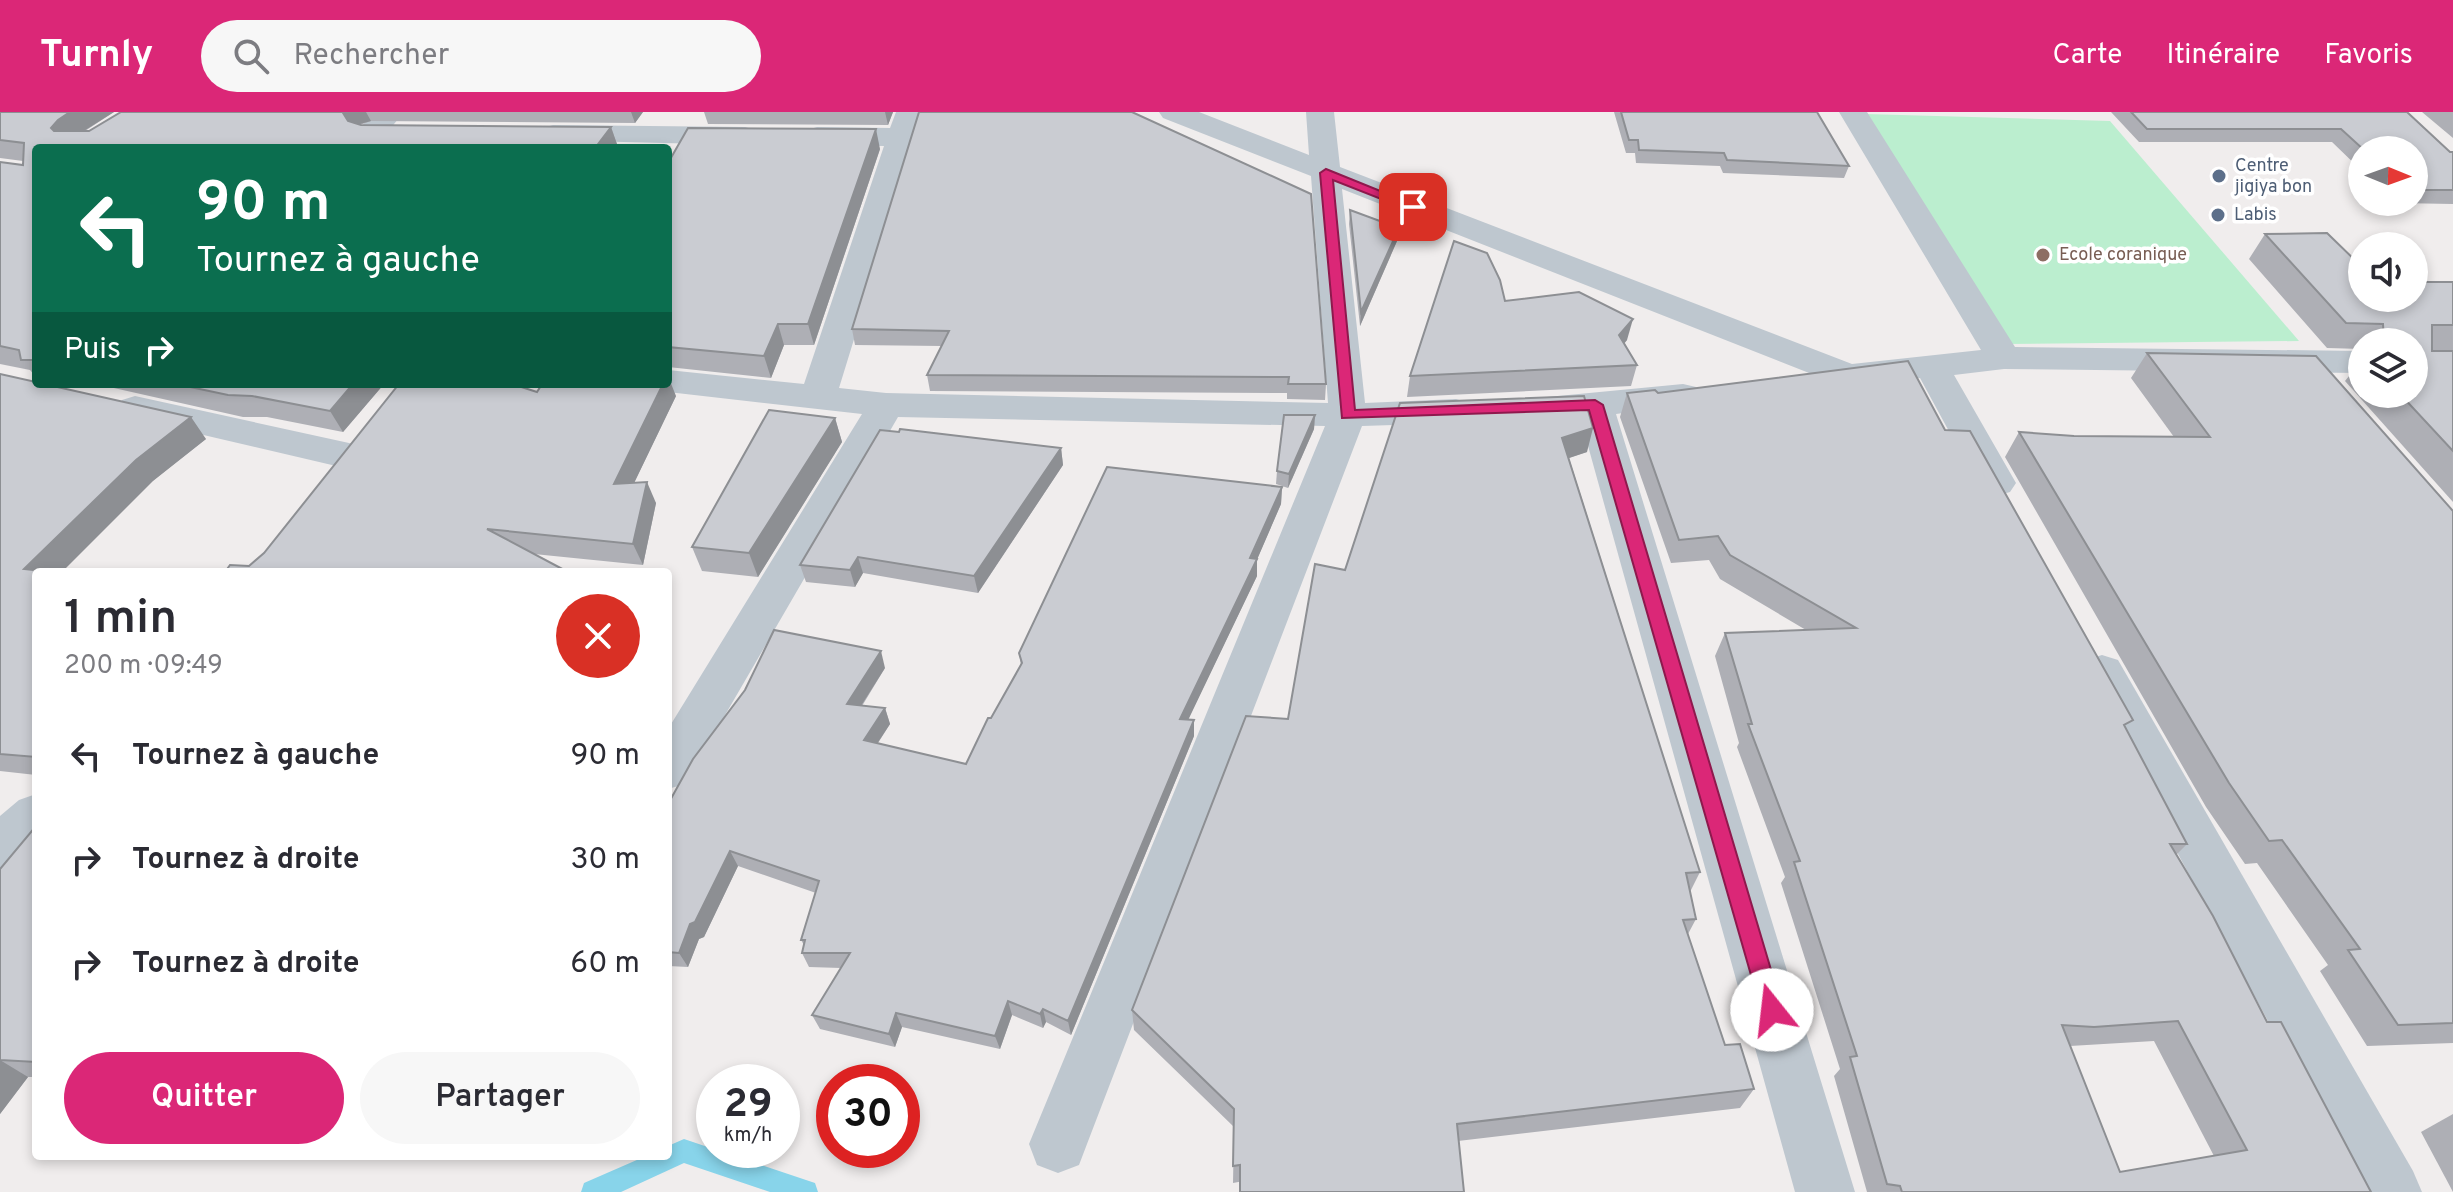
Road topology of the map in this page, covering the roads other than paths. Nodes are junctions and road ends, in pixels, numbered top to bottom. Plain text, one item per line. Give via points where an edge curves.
1 (1173, 112) edge
2 (1320, 112) edge
3 (1853, 112) edge
4 (906, 124) edge
5 (527, 134) edge
6 (1326, 173) junction
7 (2004, 358) junction
8 (2304, 361) junction
9 (2348, 362) edge
10 (1931, 366) junction
11 (1850, 376) junction
12 (672, 381) edge
13 (1775, 384) edge
14 (1715, 391) edge
15 (2334, 395) edge
16 (818, 397) junction
17 (106, 401) edge
18 (886, 405) junction
19 (1595, 405) junction
20 (1348, 415) junction
21 (321, 491) edge
22 (2015, 518) edge
23 (2085, 642) edge
24 (673, 755) edge
25 (32, 818) edge
26 (0, 847) edge
27 (1058, 1144) dead end
28 (1825, 1192) edge
29 (2392, 1192) edge

1 - 6 street
2 - 6 street
3 - 7 street
4 - 5 street via 784,136
4 - 16 street
6 - 11 street
6 - 20 street
7 - 8 street
7 - 10 street
8 - 9 street
8 - 15 street
10 - 11 street
10 - 22 street
11 - 13 street
12 - 16 street
14 - 19 street
16 - 18 street
17 - 21 street via 358,444
18 - 20 street
18 - 24 street
19 - 20 street
19 - 28 street
20 - 27 street
23 - 29 street
25 - 26 street

